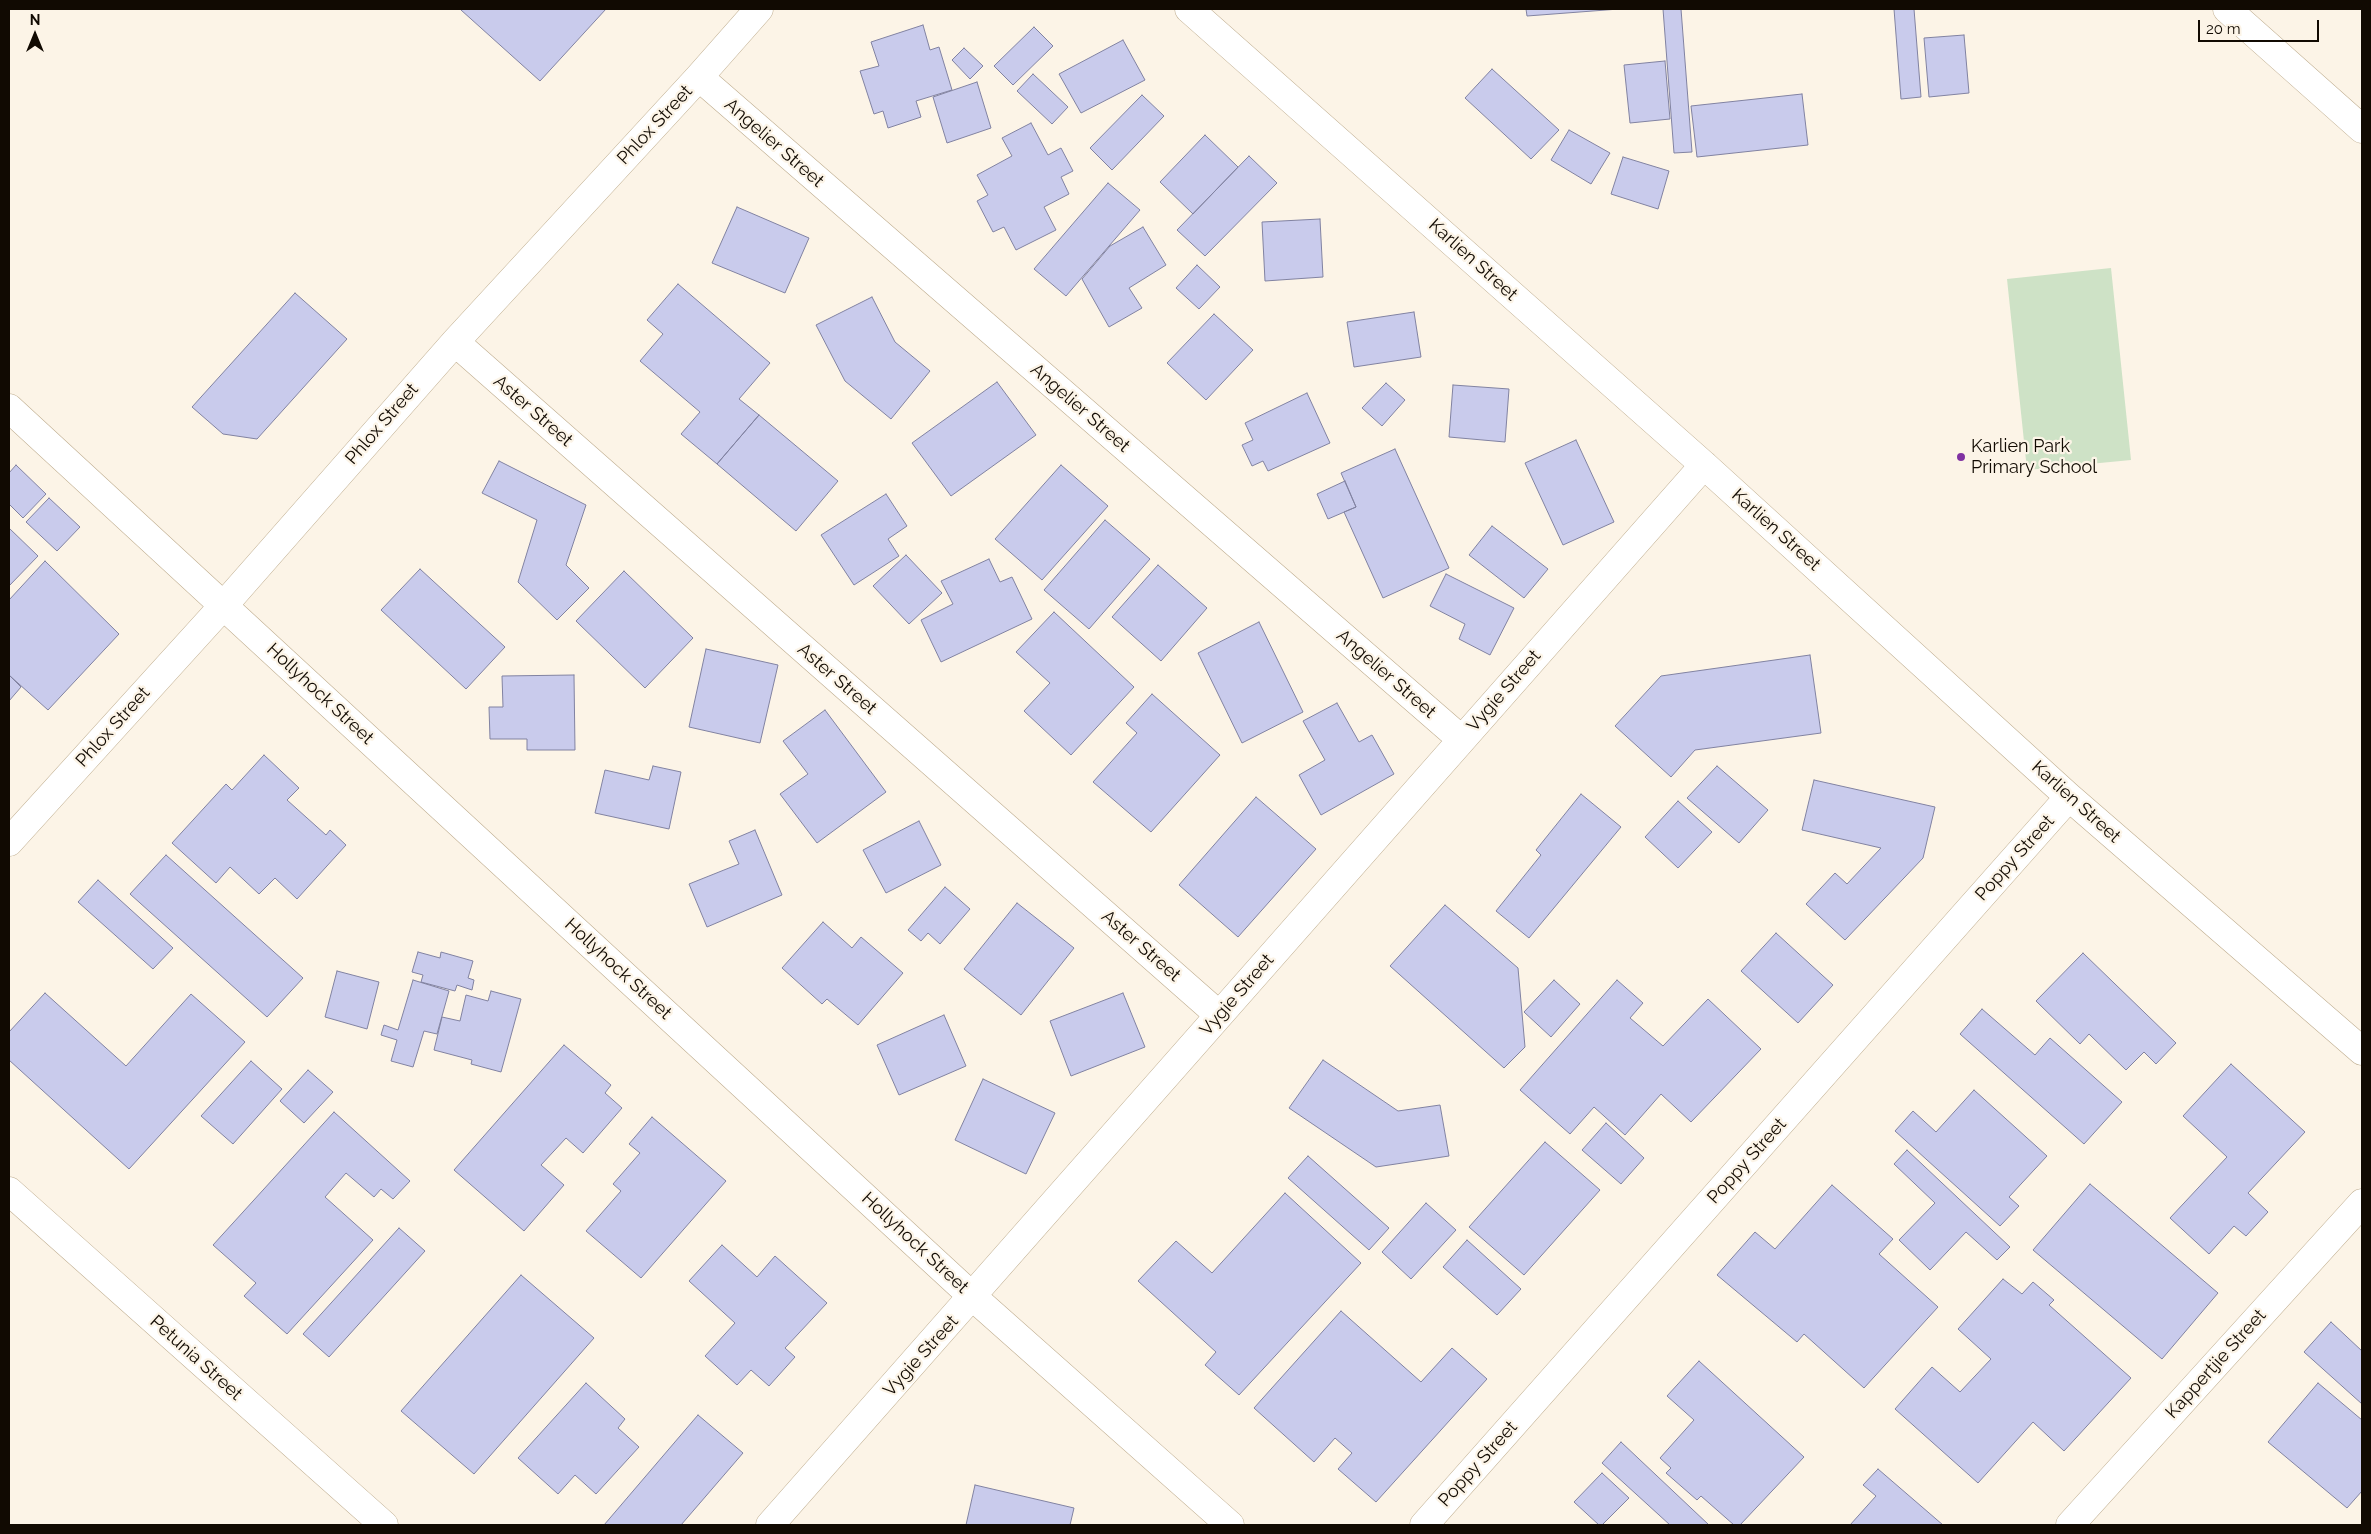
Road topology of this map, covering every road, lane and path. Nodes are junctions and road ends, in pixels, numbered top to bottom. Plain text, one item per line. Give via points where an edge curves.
1 (759, 9) edge
2 (1189, 9) edge
3 (2227, 9) edge
4 (699, 77) junction
5 (2362, 129) edge
6 (455, 342) junction
7 (9, 408) edge
8 (1704, 465) junction
9 (224, 605) junction
10 (1461, 739) junction
11 (2069, 797) junction
12 (9, 842) edge
13 (1219, 1015) junction
14 (2362, 1051) edge
15 (9, 1191) edge
16 (2362, 1203) edge
17 (973, 1297) junction
18 (384, 1525) edge
19 (770, 1525) edge
20 (1230, 1525) edge
21 (1424, 1525) edge
22 (2070, 1525) edge

1 - 4 street, Phlox Street
2 - 8 street, Karlien Street
3 - 5 street
4 - 6 street, Phlox Street
4 - 10 street, Angelier Street
6 - 9 street, Phlox Street
6 - 13 street, Aster Street
7 - 9 street, Hollyhock Street
8 - 10 street, Vygie Street
8 - 11 street, Karlien Street
9 - 12 street, Phlox Street
9 - 17 street, Hollyhock Street
10 - 13 street, Vygie Street
11 - 14 street, Karlien Street
11 - 21 street, Poppy Street
13 - 17 street, Vygie Street
15 - 18 street, Petunia Street
16 - 22 street, Kappertjie Street
17 - 19 street, Vygie Street
17 - 20 street, Hollyhock Street

